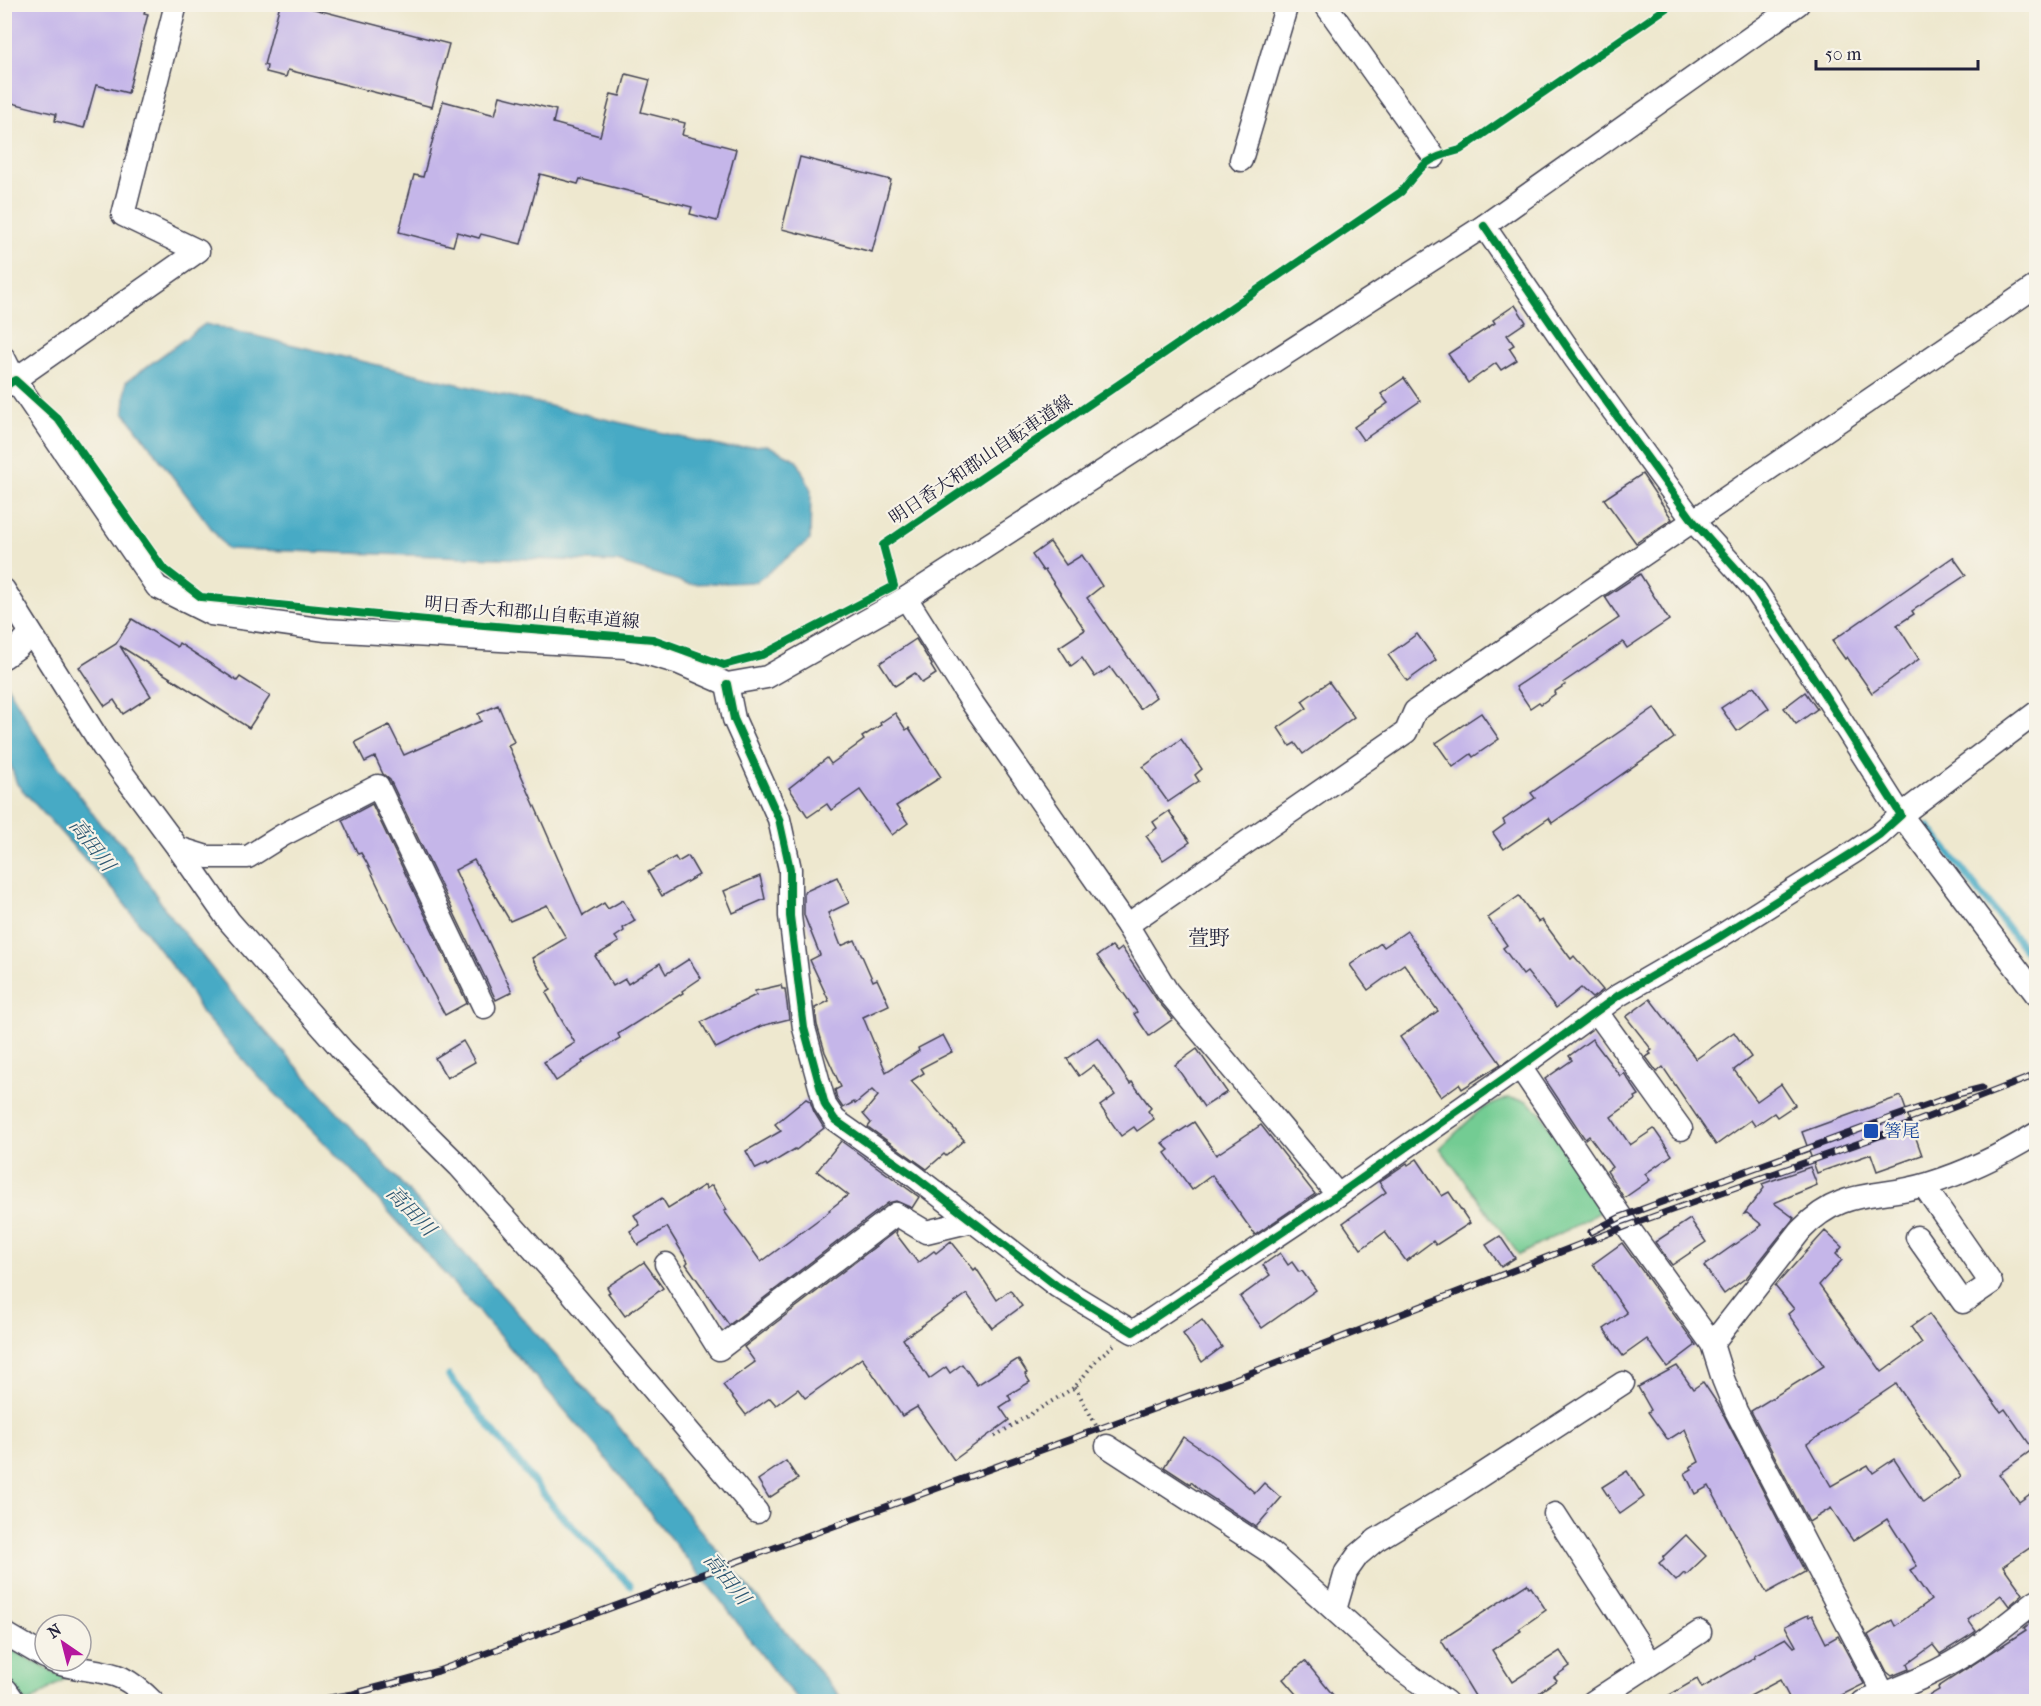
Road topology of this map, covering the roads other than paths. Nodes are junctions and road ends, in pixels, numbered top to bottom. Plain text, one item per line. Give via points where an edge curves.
1 (176, 4) edge
2 (1287, 4) edge
3 (1325, 4) edge
4 (1798, 4) edge
5 (1434, 157) dead end
6 (1240, 160) dead end
7 (1484, 226) junction
8 (2037, 286) edge
9 (4, 358) edge
10 (10, 384) edge
11 (1694, 522) junction
12 (4, 590) edge
13 (906, 597) junction
14 (18, 646) edge
15 (727, 684) junction
16 (2037, 713) edge
17 (1901, 815) junction
18 (178, 848) junction
19 (1127, 925) junction
20 (2037, 994) edge
21 (484, 1007) dead end
22 (1596, 1011) junction
23 (1520, 1067) junction
24 (1682, 1129) dead end
25 (2037, 1134) edge
26 (1924, 1185) junction
27 (1338, 1195) junction
28 (972, 1221) junction
29 (1917, 1237) dead end
30 (666, 1264) dead end
31 (1712, 1344) junction
32 (1623, 1383) dead end
33 (1107, 1446) road end
34 (758, 1512) dead end
35 (1555, 1514) dead end
36 (2037, 1601) edge
37 (1335, 1611) junction
38 (1700, 1632) dead end
39 (4, 1633) edge
40 (33, 1650) edge
41 (1651, 1663) junction
42 (93, 1671) edge
43 (4, 1692) edge
44 (1878, 1699) edge
45 (11, 1701) edge
46 (153, 1701) edge
47 (1446, 1701) edge
48 (1593, 1701) edge

1 - 10 street via 123,215 198,251
2 - 6 street
3 - 5 street
4 - 7 street
7 - 11 street
7 - 13 street
8 - 11 street
9 - 10 street
10 - 15 street via 157,587 211,614 326,630 625,647 679,663
11 - 17 street via 1756,591
11 - 19 street via 1415,711 1406,732
12 - 14 street
13 - 15 street via 767,677
13 - 19 street via 973,705
14 - 18 street via 103,747
15 - 28 street via 734,720 779,819 790,869 790,916 804,1028 825,1105 835,1120
16 - 17 street
17 - 20 street
17 - 22 street via 1854,852
18 - 21 street via 207,857 248,857 378,786
18 - 34 street via 236,930 344,1052 459,1166 616,1343
19 - 27 street via 1167,991
22 - 23 street
22 - 24 street
23 - 27 street
23 - 31 street
25 - 26 street via 1989,1161
26 - 29 street via 1992,1283 1963,1302
26 - 31 street via 1850,1198 1813,1218
27 - 28 street via 1133,1332 1057,1286
28 - 30 street via 926,1232 896,1214 719,1349
31 - 44 street via 1736,1411
32 - 37 street via 1376,1540 1346,1572
33 - 37 street via 1263,1547
35 - 41 street
36 - 44 street via 1976,1648
37 - 47 street via 1394,1664
38 - 41 street
39 - 40 street
41 - 48 street
42 - 46 street via 122,1678
43 - 45 main road

